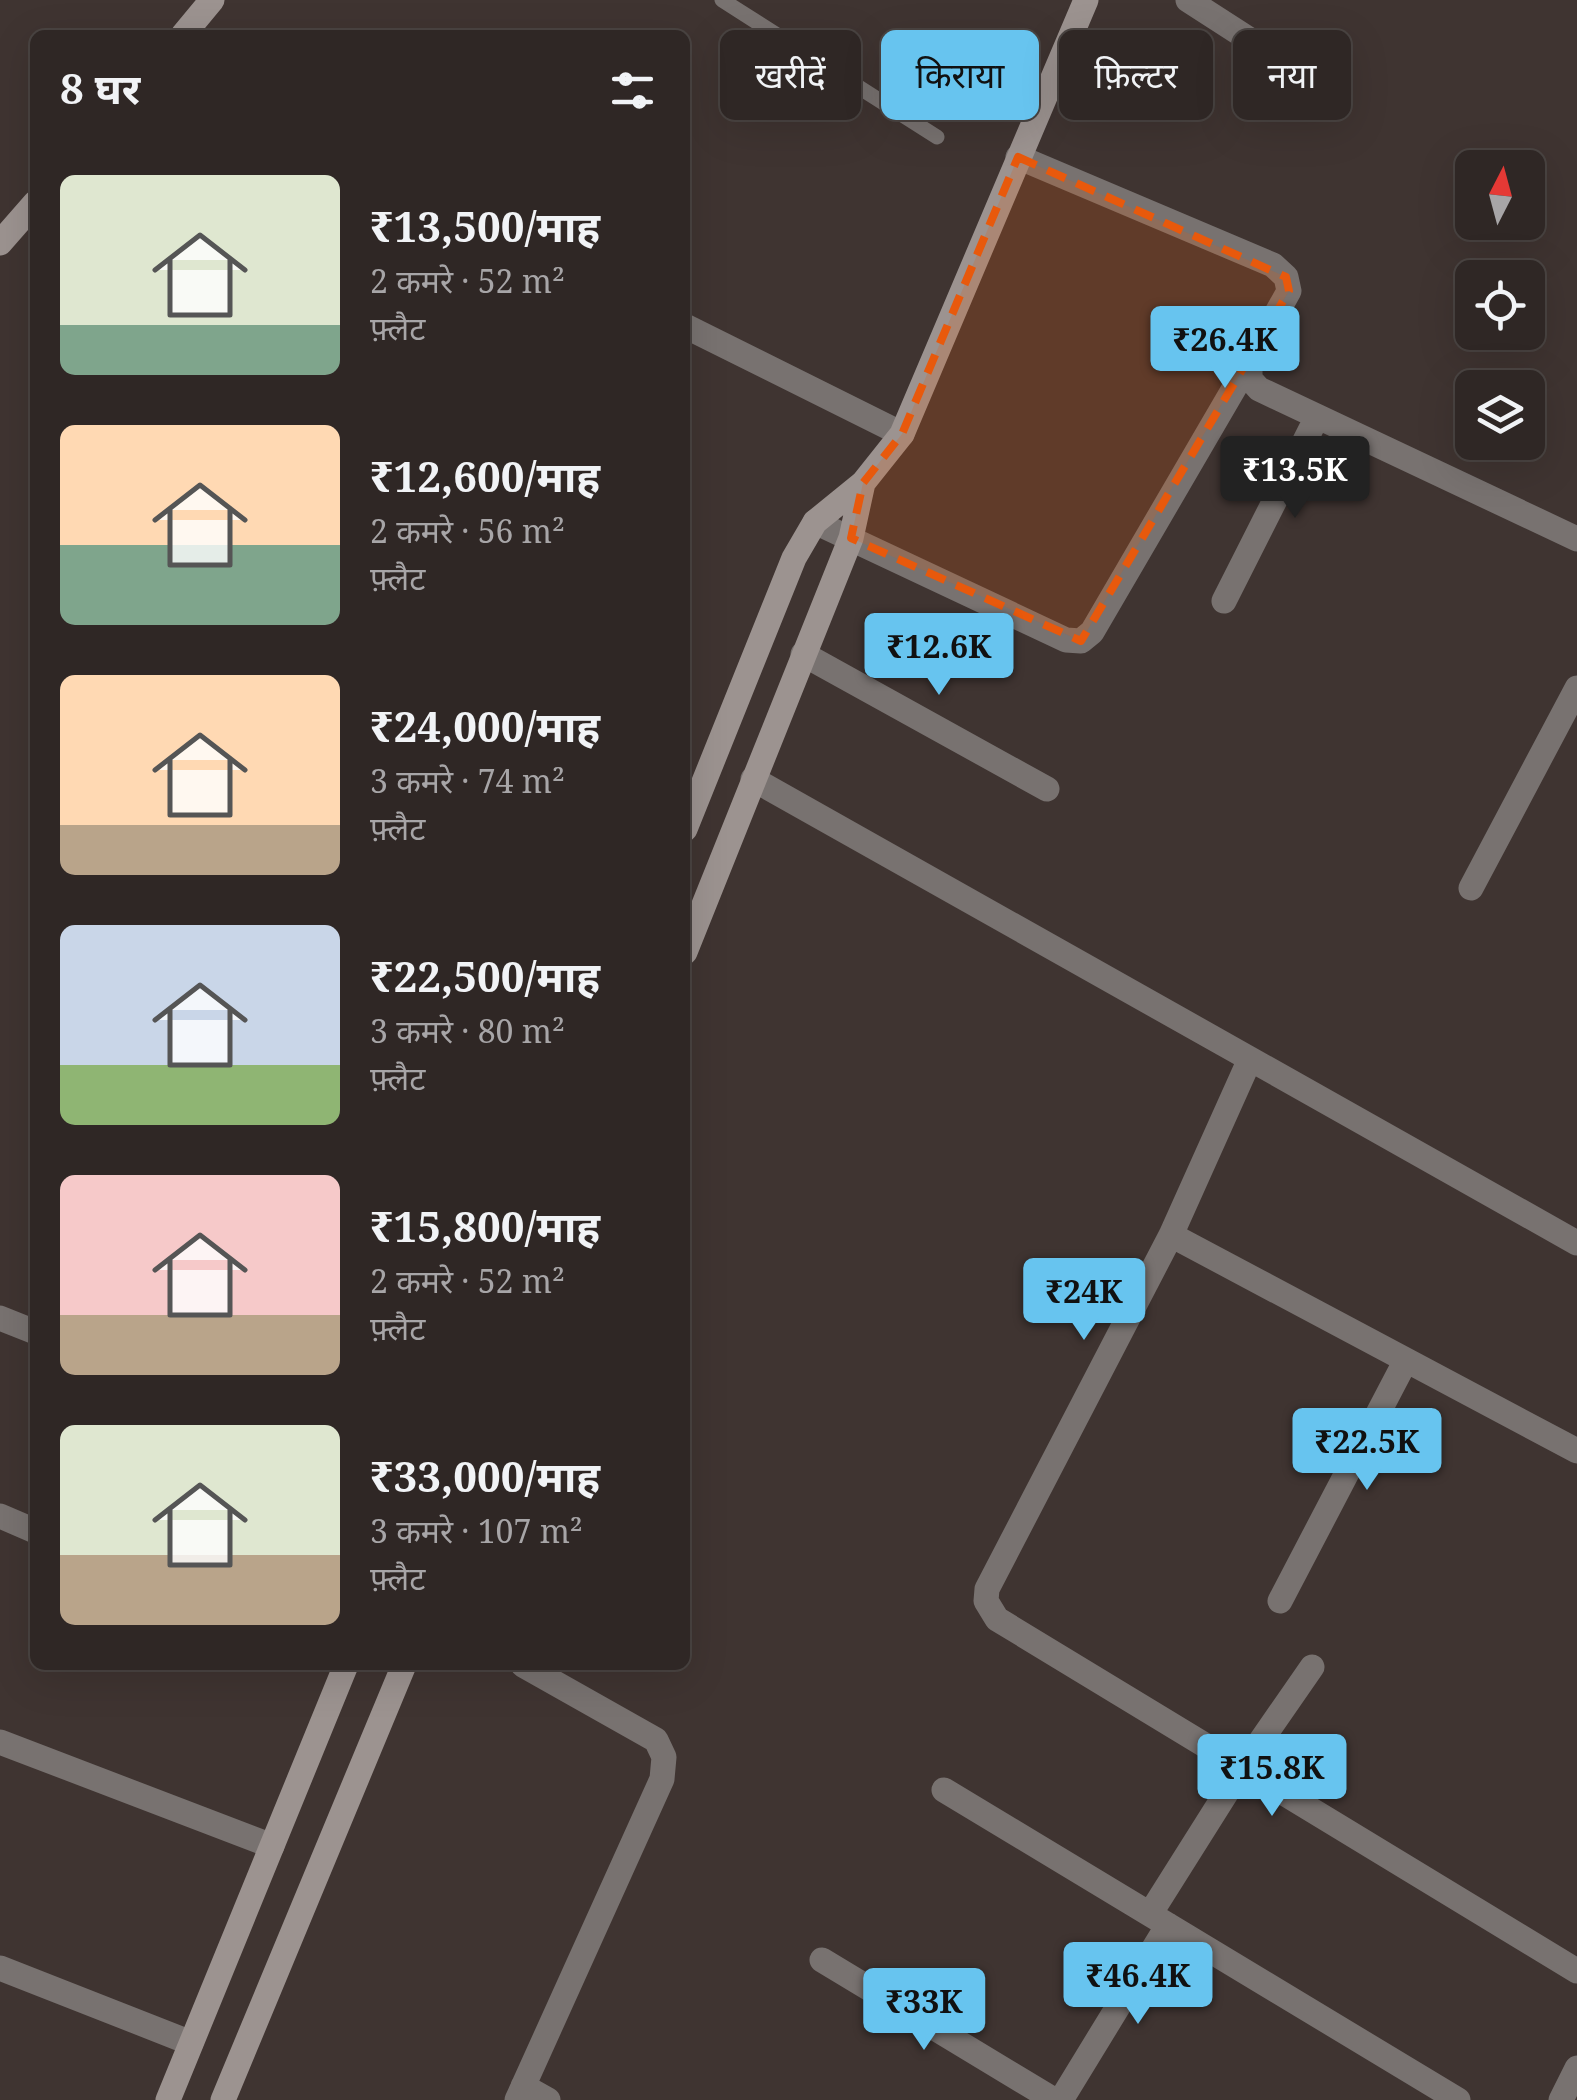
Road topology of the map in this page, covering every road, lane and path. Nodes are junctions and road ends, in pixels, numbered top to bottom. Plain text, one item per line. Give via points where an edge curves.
1 (212, 0) edge
2 (722, 0) edge
3 (1086, 0) edge
4 (1188, 0) edge
5 (187, 30) edge
6 (1235, 30) edge
7 (938, 137) dead end
8 (1018, 157) junction
9 (30, 210) edge
10 (0, 243) edge
11 (690, 328) edge
12 (1250, 362) junction
13 (1317, 417) junction
14 (902, 434) junction
15 (864, 483) junction
16 (815, 522) junction
17 (851, 538) junction
18 (1577, 538) edge
19 (1224, 601) dead end
20 (803, 654) junction
21 (1577, 688) edge
22 (754, 779) junction
23 (1047, 789) dead end
24 (690, 817) edge
25 (1472, 888) dead end
26 (690, 939) edge
27 (1250, 1059) junction
28 (1171, 1235) junction
29 (1577, 1243) edge
30 (0, 1318) edge
31 (30, 1330) edge
32 (1406, 1360) junction
33 (1577, 1451) edge
34 (0, 1516) edge
35 (30, 1529) edge
36 (1280, 1601) dead end
37 (1312, 1667) dead end
38 (344, 1670) edge
39 (402, 1670) edge
40 (533, 1670) edge
41 (0, 1742) edge
42 (1242, 1768) junction
43 (944, 1790) dead end
44 (272, 1846) junction
45 (1159, 1919) junction
46 (822, 1960) dead end
47 (0, 1968) edge
48 (1577, 1971) edge
49 (191, 2042) junction
50 (1577, 2068) edge
51 (520, 2093) edge
52 (168, 2100) edge
53 (223, 2100) edge
54 (548, 2100) edge
55 (1057, 2100) edge
56 (1458, 2100) edge
57 (1561, 2100) edge

1 - 5 street
2 - 7 lane
3 - 8 street
4 - 6 street
8 - 12 street via 1273,265 1290,291
8 - 14 street
9 - 10 street
11 - 14 street
12 - 13 street via 1258,389
12 - 17 street via 1092,632 1081,640 1066,640
13 - 18 street
13 - 19 street
14 - 15 street
15 - 16 street
15 - 17 street
16 - 17 street
16 - 24 street via 794,558
17 - 20 street
20 - 22 street
20 - 23 street
21 - 25 street
22 - 26 street
22 - 27 street
27 - 28 street
27 - 29 street
28 - 32 street
28 - 42 street via 986,1600 997,1619
30 - 31 street
32 - 33 street
32 - 36 street
34 - 35 street
37 - 42 street
38 - 44 street
39 - 53 street
40 - 51 street via 656,1740 664,1756 662,1779
41 - 44 street
42 - 45 street
42 - 48 street
43 - 45 street
44 - 49 street
45 - 55 street
45 - 56 street
46 - 55 street
47 - 49 street
49 - 52 street
50 - 57 street
51 - 54 street

